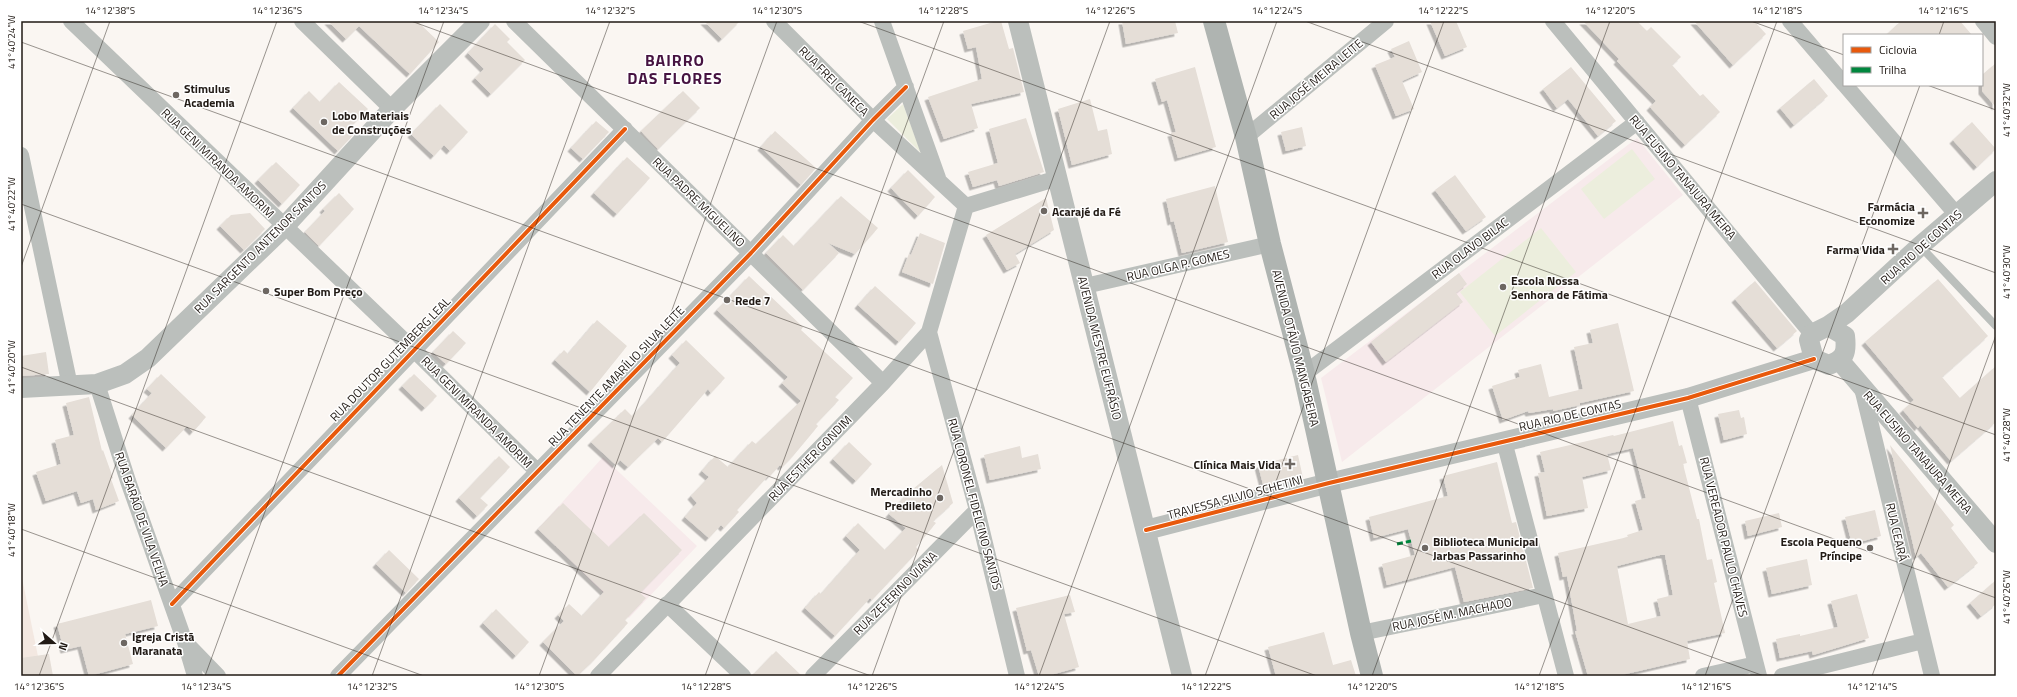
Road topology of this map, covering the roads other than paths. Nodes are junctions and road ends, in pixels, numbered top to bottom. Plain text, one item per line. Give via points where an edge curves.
1 (71, 21) edge
2 (302, 21) edge
3 (480, 21) edge
4 (514, 21) edge
5 (774, 21) edge
6 (882, 21) edge
7 (1018, 21) edge
8 (1214, 21) edge
9 (1386, 21) edge
10 (1553, 21) edge
11 (1790, 21) edge
12 (1983, 21) edge
13 (1996, 37) edge
14 (1843, 84) edge
15 (1845, 86) edge
16 (906, 87) junction
17 (392, 109) junction
18 (873, 120) junction
19 (1637, 122) junction
20 (625, 129) junction
21 (1246, 137) junction
22 (21, 155) edge
23 (1058, 178) junction
24 (938, 179) junction
25 (1996, 181) edge
26 (966, 206) junction
27 (1957, 215) junction
28 (284, 227) junction
29 (1270, 244) junction
30 (1920, 246) junction
31 (751, 253) junction
32 (1085, 286) junction
33 (1996, 326) edge
34 (929, 332) junction
35 (1828, 332) junction
36 (413, 349) junction
37 (1814, 359) junction
38 (1840, 361) junction
39 (1778, 371) junction
40 (1304, 374) junction
41 (883, 383) junction
42 (97, 384) junction
43 (70, 386) junction
44 (21, 388) edge
45 (1862, 388) junction
46 (1688, 398) junction
47 (1504, 440) junction
48 (537, 471) junction
49 (1329, 483) junction
50 (977, 510) junction
51 (1146, 530) junction
52 (1996, 543) edge
53 (1544, 595) junction
54 (172, 604) junction
55 (667, 604) junction
56 (1360, 633) junction
57 (1923, 641) junction
58 (185, 642) junction
59 (1758, 670) edge
60 (195, 676) edge
61 (218, 676) edge
62 (338, 676) edge
63 (598, 676) edge
64 (743, 676) edge
65 (814, 676) edge
66 (1017, 676) edge
67 (1182, 676) edge
68 (1372, 676) edge
69 (1566, 676) edge
70 (1703, 676) edge
71 (1782, 676) edge
72 (1932, 676) edge

1 - 28 street, RUA GENI MIRANDA AMORIM
2 - 17 street
3 - 17 street, RUA SARGENTO ANTENOR SANTOS
4 - 20 street, RUA PADRE MIGUELINO
5 - 18 street, RUA FREI CANECA
6 - 16 street
7 - 23 street, AVENIDA MESTRE EUFRÁSIO
8 - 21 main road, AVENIDA OTÁVIO MANGABEIRA
9 - 21 street, RUA JOSÉ MEIRA LEITE
10 - 19 street, RUA EUSINO TANAJURA MEIRA
11 - 14 street
12 - 13 street
15 - 27 street
16 - 18 street, RUA TENENTE AMARÍLIO SILVA LEITE
16 - 24 street
17 - 28 street, RUA SARGENTO ANTENOR SANTOS
18 - 24 street, RUA FREI CANECA
18 - 31 street, RUA TENENTE AMARÍLIO SILVA LEITE
19 - 35 street, RUA EUSINO TANAJURA MEIRA
19 - 40 street, RUA OLAVO BILAC
20 - 31 street, RUA PADRE MIGUELINO
20 - 36 street, RUA DOUTOR GUTEMBERG LEAL
21 - 29 main road, AVENIDA OTÁVIO MANGABEIRA
22 - 43 street
23 - 26 street
23 - 32 street, AVENIDA MESTRE EUFRÁSIO
24 - 26 street, RUA FREI CANECA
25 - 27 street, RUA RIO DE CONTAS
26 - 34 street, RUA ESTHER GONDIM
27 - 30 street, RUA RIO DE CONTAS
28 - 36 street, RUA GENI MIRANDA AMORIM
28 - 42 street, RUA SARGENTO ANTENOR SANTOS via 148,358 125,374
29 - 32 street, RUA OLGA P. GOMES
29 - 40 main road, AVENIDA OTÁVIO MANGABEIRA
30 - 33 lane
30 - 35 street, RUA RIO DE CONTAS
31 - 41 street, RUA PADRE MIGUELINO
31 - 48 street, RUA TENENTE AMARÍLIO SILVA LEITE
32 - 51 street, AVENIDA MESTRE EUFRÁSIO
34 - 41 street, RUA ESTHER GONDIM
34 - 50 street, RUA CORONEL FIDELCINO SANTOS
35 - 37 street via 1809,340
35 - 38 street via 1846,350
35 - 39 street
36 - 48 street, RUA GENI MIRANDA AMORIM
36 - 54 street, RUA DOUTOR GUTEMBERG LEAL
37 - 38 street via 1829,365
37 - 39 street, RUA RIO DE CONTAS
38 - 45 street, RUA EUSINO TANAJURA MEIRA
39 - 46 street, RUA RIO DE CONTAS
40 - 49 main road, AVENIDA OTÁVIO MANGABEIRA
41 - 55 street, RUA ESTHER GONDIM
42 - 43 street, RUA SARGENTO ANTENOR SANTOS
42 - 54 street, RUA BARÃO DE VILA VELHA
43 - 44 street, RUA SARGENTO ANTENOR SANTOS
45 - 52 street, RUA EUSINO TANAJURA MEIRA
45 - 57 street, RUA CEARÁ
46 - 47 street, RUA RIO DE CONTAS
46 - 59 street, RUA VEREADOR PAULO CHAVES
47 - 49 street, RUA RIO DE CONTAS
47 - 53 street
48 - 62 street, RUA TENENTE AMARÍLIO SILVA LEITE
49 - 51 street, TRAVESSA SILVIO SCHETINI
49 - 56 main road, AVENIDA OTÁVIO MANGABEIRA
50 - 65 street, RUA ZEFERINO VIANA
50 - 66 street, RUA CORONEL FIDELCINO SANTOS
51 - 67 street, AVENIDA MESTRE EUFRÁSIO
53 - 56 street, RUA JOSÉ M. MACHADO
53 - 69 street
54 - 58 street, RUA BARÃO DE VILA VELHA
55 - 63 street, RUA ESTHER GONDIM
55 - 64 street
56 - 68 main road, AVENIDA OTÁVIO MANGABEIRA
57 - 71 street
57 - 72 street, RUA CEARÁ
58 - 60 street, RUA BARÃO DE VILA VELHA
58 - 61 street
59 - 70 street

